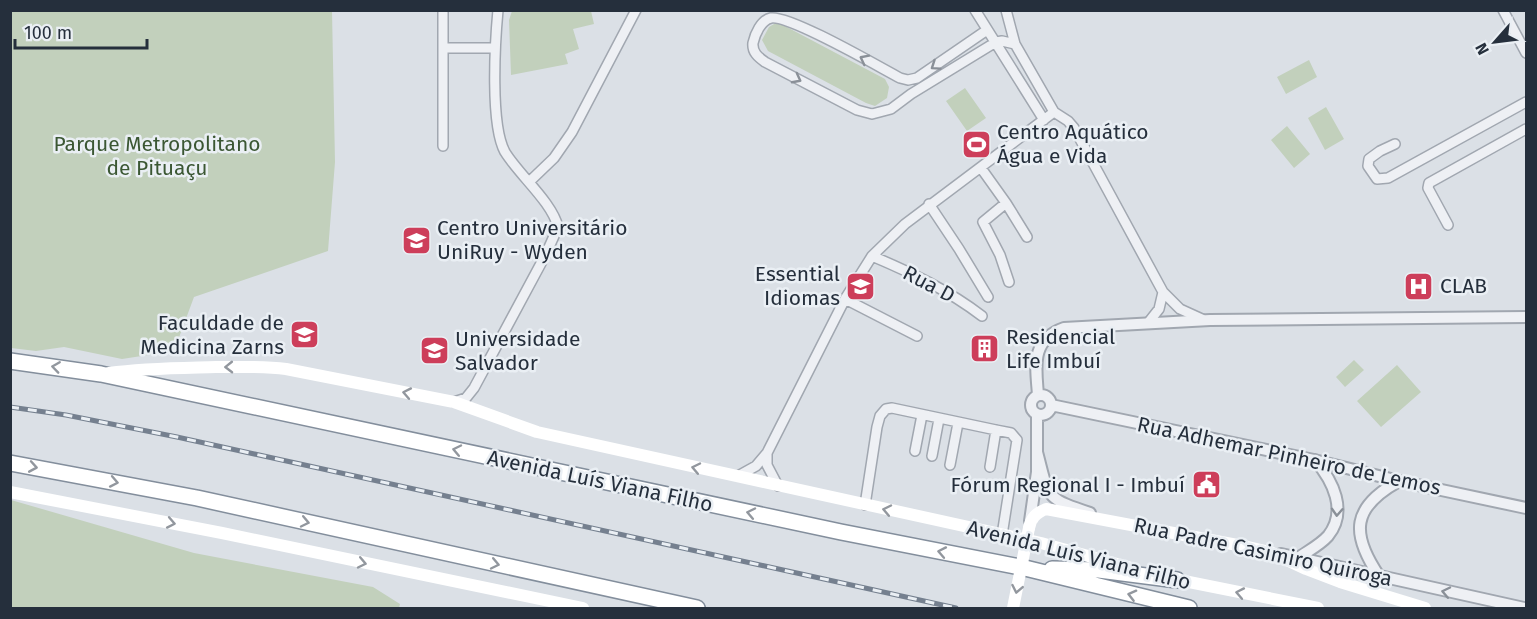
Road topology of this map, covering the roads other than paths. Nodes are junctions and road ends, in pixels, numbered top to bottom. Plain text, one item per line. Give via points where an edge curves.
1 (443, 10) edge
2 (498, 10) edge
3 (636, 10) edge
4 (975, 10) edge
5 (1006, 10) edge
6 (1503, 10) edge
7 (987, 30) junction
8 (996, 42) junction
9 (1016, 44) junction
10 (444, 48) junction
11 (495, 48) junction
12 (1527, 53) edge
13 (953, 54) junction
14 (959, 64) junction
15 (1527, 102) edge
16 (1054, 112) junction
17 (1044, 120) junction
18 (1527, 129) edge
19 (1395, 144) dead end
20 (443, 146) dead end
21 (981, 168) junction
22 (529, 182) junction
23 (1006, 203) junction
24 (929, 204) junction
25 (1448, 225) dead end
26 (1027, 237) dead end
27 (872, 256) junction
28 (1009, 282) dead end
29 (1163, 292) junction
30 (987, 297) dead end
31 (844, 299) junction
32 (982, 316) dead end
33 (1527, 317) edge
34 (1210, 320) junction
35 (1148, 323) junction
36 (917, 336) dead end
37 (10, 361) edge
38 (101, 374) junction
39 (474, 388) junction
40 (1041, 395) junction
41 (454, 402) junction
42 (1051, 405) junction
43 (480, 411) junction
44 (922, 415) junction
45 (1040, 415) junction
46 (939, 419) junction
47 (958, 423) junction
48 (996, 430) junction
49 (915, 451) dead end
50 (1037, 452) junction
51 (767, 453) junction
52 (932, 456) dead end
53 (1314, 460) junction
54 (10, 463) edge
55 (950, 465) dead end
56 (990, 467) dead end
57 (738, 476) junction
58 (1399, 481) junction
59 (778, 486) junction
60 (10, 492) edge
61 (865, 505) junction
62 (1527, 508) edge
63 (1108, 519) junction
64 (1030, 525) junction
65 (1002, 535) junction
66 (1270, 552) junction
67 (1298, 558) junction
68 (1025, 568) junction
69 (1379, 576) junction
70 (1177, 580) junction
71 (583, 609) edge
72 (697, 609) edge
73 (1013, 609) edge
74 (1189, 609) edge
75 (1318, 609) edge
76 (1425, 609) edge
77 (1524, 609) edge

1 - 10 street
2 - 11 street
3 - 22 street via 572,132 554,158
4 - 7 street
5 - 9 street
6 - 12 street
7 - 8 street
7 - 13 street
8 - 9 street
8 - 14 street
8 - 17 street
9 - 16 street
10 - 11 street
10 - 20 street
11 - 22 street via 500,138
13 - 14 street
13 -> 14 street via 918,78 908,80 776,18 765,20 753,44 755,53 765,62 872,114 891,109
15 - 19 street via 1388,178 1377,179 1368,166 1369,159
16 - 17 street
16 - 29 street via 1074,128
17 - 21 street
18 - 25 street via 1429,183
21 - 23 street
21 - 24 street
22 - 39 street via 554,217 557,231
23 - 26 street
23 - 28 street via 983,222
24 - 27 street
24 - 30 street
27 - 31 street
27 - 32 street, Rua D via 958,297
29 - 34 street via 1188,314
29 - 35 street via 1159,309
31 - 36 street
31 - 51 street
33 - 34 street
34 - 35 street
35 - 40 street via 1072,327 1045,338 1036,360
38 -> 37 highway, Avenida Luís Viana Filho
41 -> 38 main road, Avenida Luís Viana Filho via 279,368 140,369
68 -> 38 highway, Avenida Luís Viana Filho
39 - 41 street via 466,398
39 - 43 street
40 - 42 street
40 - 45 street via 1031,405 1032,411
41 - 43 main road, Avenida Luís Viana Filho
42 - 45 street via 1049,412
42 - 53 street, Rua Adhemar Pinheiro de Lemos
57 -> 43 main road, Avenida Luís Viana Filho via 537,432
44 - 46 street
44 - 49 street
44 - 61 street via 888,407 882,411
45 - 50 street, Rua Padre Casimiro Quiroga
46 - 47 street
46 - 52 street
47 - 48 street
47 - 55 street
48 - 56 street
48 - 65 street via 1011,433 1017,440
50 - 63 street, Rua Padre Casimiro Quiroga via 1046,485 1056,501
50 - 64 street, Rua Padre Casimiro Quiroga
51 - 57 street via 756,466
51 - 59 street via 767,465
53 - 58 street, Rua Adhemar Pinheiro de Lemos
53 -> 67 street via 1332,486 1339,508 1327,537
54 -> 72 highway via 197,498
57 - 59 main road, Avenida Luís Viana Filho
58 - 62 street, Rua Adhemar Pinheiro de Lemos
58 - 69 street via 1373,498 1360,521 1364,550
59 - 61 main road, Avenida Luís Viana Filho
60 -> 71 main road
65 -> 61 main road, Avenida Luís Viana Filho
63 - 64 main road via 1046,509 1035,515
63 - 66 main road, Rua Padre Casimiro Quiroga
64 -> 73 main road, bridge
65 - 70 main road, Avenida Luís Viana Filho
66 - 67 street, Rua Padre Casimiro Quiroga
66 - 76 main road via 1340,582
67 - 69 street, Rua Padre Casimiro Quiroga
68 - 70 highway via 1099,570
74 -> 68 highway, Avenida Luís Viana Filho
77 -> 69 street, Rua Padre Casimiro Quiroga
75 -> 70 main road, Avenida Luís Viana Filho

